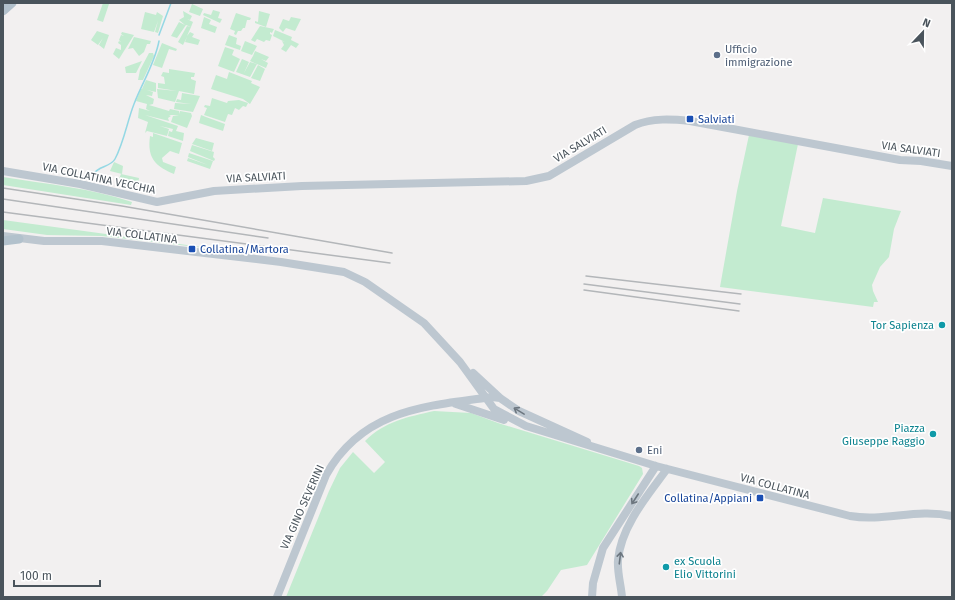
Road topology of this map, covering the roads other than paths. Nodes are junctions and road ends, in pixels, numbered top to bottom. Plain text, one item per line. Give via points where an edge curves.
1 (12, 3) edge
2 (3, 11) edge
3 (952, 166) edge
4 (3, 171) edge
5 (214, 191) joint
6 (3, 236) edge
7 (19, 239) junction
8 (3, 241) edge
9 (460, 362) junction
10 (477, 386) junction
11 (485, 398) junction
12 (500, 398) junction
13 (449, 403) junction
14 (526, 426) junction
15 (595, 447) junction
16 (656, 466) junction
17 (667, 469) junction
18 (952, 516) edge
19 (277, 597) edge
20 (592, 597) edge
21 (622, 597) edge

1 - 2 main road
3 - 5 street, VIA SALVIATI via 900,160 690,121 666,119 650,120 631,127 552,174 535,180 328,185
4 - 5 street, VIA COLLATINA VECCHIA via 80,184 153,202 165,202
6 - 7 street, VIA COLLATINA
7 - 8 main road
7 - 9 street, VIA COLLATINA via 102,241 344,272 365,282 424,323
9 - 10 street, VIA COLLATINA
9 - 12 street, VIA COLLATINA
10 - 11 street, VIA COLLATINA
10 - 13 street, VIA GINO SEVERINI via 471,396
11 - 12 street, VIA GINO SEVERINI
11 - 13 street, VIA GINO SEVERINI
11 - 14 street, VIA COLLATINA via 500,414
15 -> 12 street, VIA COLLATINA via 522,413
13 - 14 street, VIA GINO SEVERINI
13 - 19 street, VIA GINO SEVERINI via 414,409 388,418 362,433 343,452 324,479
14 - 15 street, VIA COLLATINA
15 - 16 street, VIA COLLATINA
16 - 17 street, VIA COLLATINA
16 -> 20 street via 603,548 593,583
17 - 18 street, VIA COLLATINA via 850,516 872,518 924,512
21 -> 17 street via 618,560 623,541 639,509

